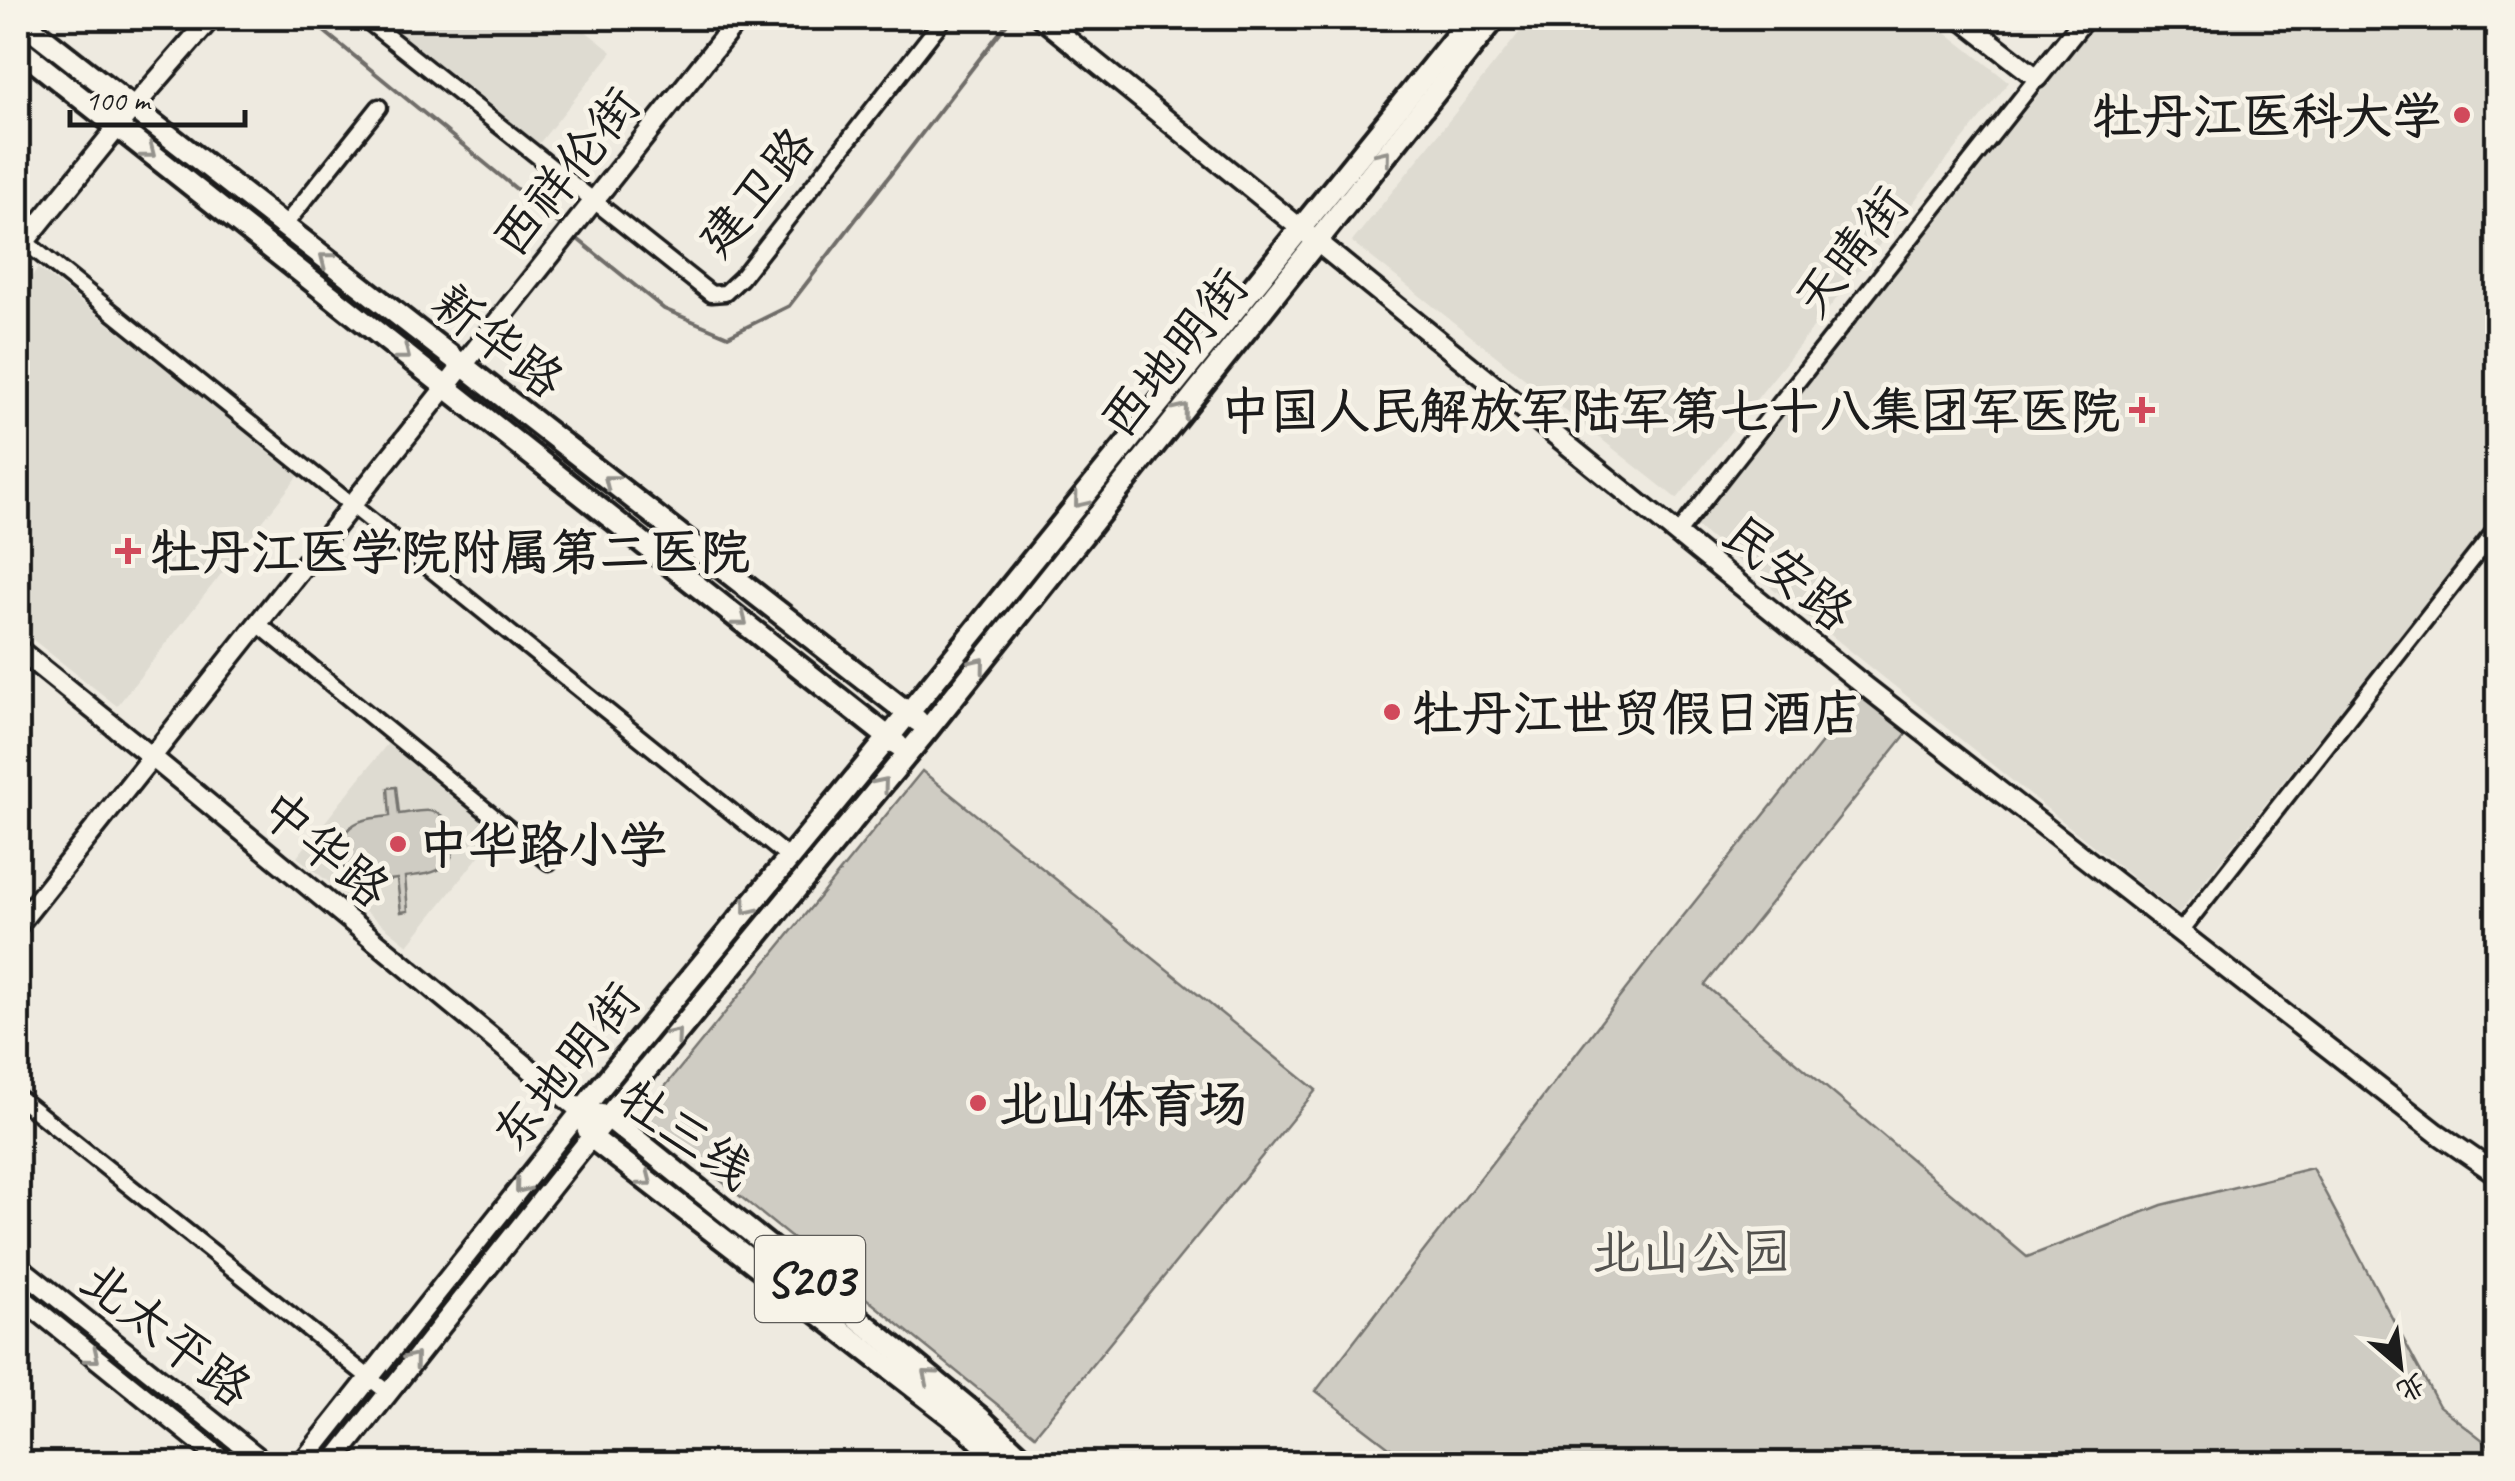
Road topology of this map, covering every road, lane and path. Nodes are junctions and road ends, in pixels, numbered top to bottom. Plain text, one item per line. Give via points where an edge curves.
1 (18, 18) edge
2 (211, 18) edge
3 (364, 18) edge
4 (738, 18) edge
5 (944, 18) edge
6 (1041, 18) edge
7 (1471, 18) edge
8 (1495, 18) edge
9 (1960, 18) edge
10 (2086, 18) edge
11 (18, 48) edge
12 (2037, 78) junction
13 (379, 107) dead end
14 (133, 108) junction
15 (119, 128) junction
16 (593, 200) junction
17 (284, 226) junction
18 (1308, 235) junction
19 (20, 243) edge
20 (453, 375) junction
21 (350, 505) junction
22 (2498, 527) edge
23 (1677, 534) junction
24 (258, 623) junction
25 (18, 649) edge
26 (898, 725) junction
27 (918, 740) junction
28 (152, 756) junction
29 (789, 858) junction
30 (549, 862) dead end
31 (18, 925) edge
32 (2180, 932) junction
33 (18, 1097) edge
34 (581, 1111) junction
35 (607, 1116) junction
36 (590, 1137) junction
37 (2498, 1175) edge
38 (18, 1266) edge
39 (18, 1296) edge
40 (369, 1378) junction
41 (387, 1392) junction
42 (226, 1464) edge
43 (266, 1464) edge
44 (301, 1464) edge
45 (332, 1464) edge
46 (1002, 1464) edge
47 (1028, 1464) edge

1 - 14 main road, 新华路
2 - 14 street
3 - 16 street, 建卫路
4 - 16 street, 西祥伦街
5 - 16 street, 建卫路 via 725,293 711,294
6 - 18 street, 民安路
7 - 18 main road, 西地明街
18 -> 8 main road, 西地明街
9 - 12 street
10 - 12 street, 天晴街
11 - 15 main road
12 - 23 street, 天晴街
13 - 17 street
14 - 15 street
14 - 17 main road, 新华路
15 - 19 street
15 -> 20 main road
16 - 20 street, 西祥伦街
20 -> 17 main road, 新华路
18 - 23 street, 民安路
18 -> 26 main road, 西地明街
27 -> 18 main road, 西地明街
19 - 21 street
20 - 21 street, 西祥伦街
26 -> 20 main road, 新华路
20 -> 26 main road
21 - 24 street, 西祥伦街
21 - 29 street
22 - 32 street
23 - 32 street, 民安路
24 - 28 street, 西祥伦街
24 - 30 street
25 - 28 street, 中华路
26 - 27 main road, 新华路
26 - 27 main road
26 - 29 main road, 东地明街
35 -> 27 main road, 东地明街
28 - 31 street, 西祥伦街
28 - 34 street, 中华路
29 -> 34 main road, 东地明街
32 - 37 street, 民安路
33 - 40 street
34 - 35 main road, 牡三线 / S203
34 - 36 main road, 牡三线
34 -> 40 street, 东地明街
35 - 36 main road, 东地明街
47 -> 35 main road, 牡三线 / S203 via 925,1372
41 -> 36 street, 东地明街
36 -> 46 main road, 牡三线 / S203 via 968,1430
38 - 43 street, 北太平路
39 -> 42 street, 北太平路
40 - 41 street
40 - 44 street, 东地明街
41 - 45 street, 东地明街

